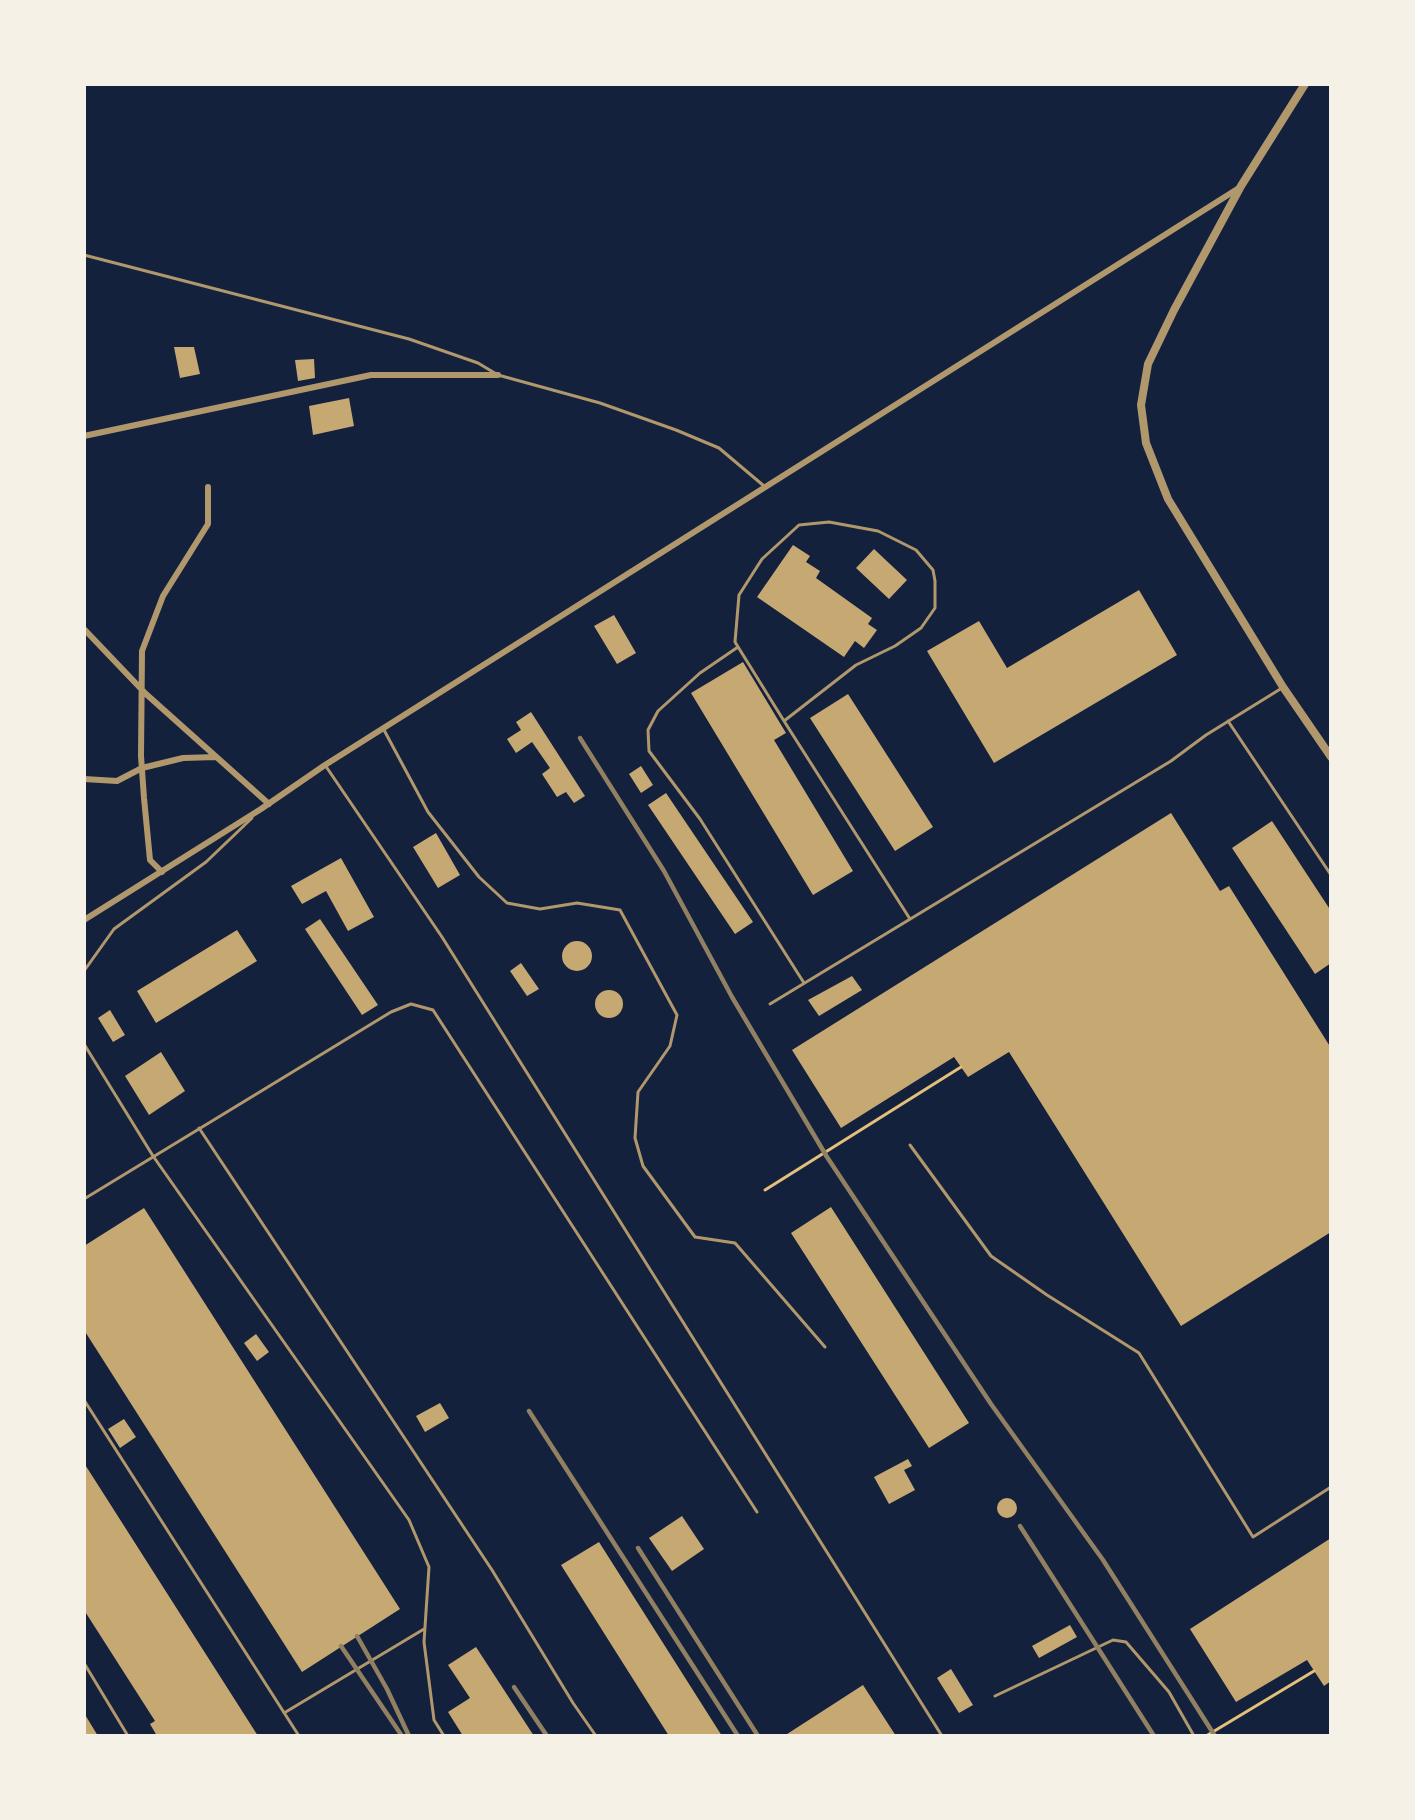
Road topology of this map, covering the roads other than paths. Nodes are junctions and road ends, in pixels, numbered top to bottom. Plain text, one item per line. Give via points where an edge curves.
1 (1305, 84) edge
2 (1242, 186) junction
3 (84, 255) edge
4 (498, 375) junction
5 (84, 436) edge
6 (208, 487) dead end
7 (765, 487) junction
8 (84, 629) edge
9 (738, 647) junction
10 (1283, 687) junction
11 (140, 688) junction
12 (784, 721) junction
13 (1228, 721) junction
14 (384, 730) junction
15 (1331, 757) edge
16 (217, 758) junction
17 (326, 765) junction
18 (142, 768) junction
19 (84, 779) edge
20 (269, 804) junction
21 (261, 809) junction
22 (162, 872) junction
23 (1331, 875) edge
24 (910, 919) junction
25 (84, 920) edge
26 (84, 971) edge
27 (804, 983) junction
28 (770, 1004) dead end
29 (84, 1044) edge
30 (199, 1128) junction
31 (910, 1145) dead end
32 (153, 1156) junction
33 (84, 1199) edge
34 (825, 1347) dead end
35 (84, 1400) edge
36 (1331, 1487) edge
37 (757, 1512) dead end
38 (425, 1628) junction
39 (84, 1663) edge
40 (995, 1696) dead end
41 (284, 1713) junction
42 (128, 1736) edge
43 (299, 1736) edge
44 (444, 1736) edge
45 (596, 1736) edge
46 (942, 1736) edge
47 (1194, 1736) edge

1 - 2 street
2 - 7 street
2 - 10 street via 1148,364 1141,405 1146,443 1168,500
3 - 4 lane via 409,339 478,363
4 - 5 street via 371,375
4 - 7 lane via 600,403 719,448
6 - 11 street via 208,524 163,596 142,651
7 - 14 street
8 - 11 street
9 - 12 lane
9 - 12 lane via 735,642 739,595 762,559 798,525 829,522 878,531 916,550 933,570 934,608 921,628 856,665
9 - 27 lane via 700,673 658,711 648,730 650,751 700,819
10 - 13 lane
10 - 15 street
11 - 16 street
11 - 18 street
12 - 24 lane
13 - 23 lane
13 - 24 lane via 1171,761
14 - 17 street
14 - 34 lane via 428,812 479,877 507,903 540,909 577,903 620,910 677,1015 670,1046 638,1092 635,1138 643,1166 694,1237 735,1243
16 - 18 street via 183,758
16 - 20 street
17 - 20 street
17 - 46 lane via 442,937
18 - 19 street via 117,781
18 - 22 street via 150,860
20 - 21 street
21 - 22 street
21 - 26 lane via 206,862 114,929
22 - 25 street
24 - 27 lane
27 - 28 lane
29 - 32 lane
30 - 32 lane
30 - 37 lane via 391,1012 411,1004 433,1010
30 - 45 lane via 492,1570
31 - 36 lane via 991,1256 1139,1353 1253,1537
32 - 33 lane
32 - 38 lane via 409,1520 429,1567
35 - 41 lane
38 - 41 lane
38 - 44 lane via 434,1720
39 - 42 lane
40 - 47 lane via 1113,1640 1126,1642 1168,1692
41 - 43 lane

